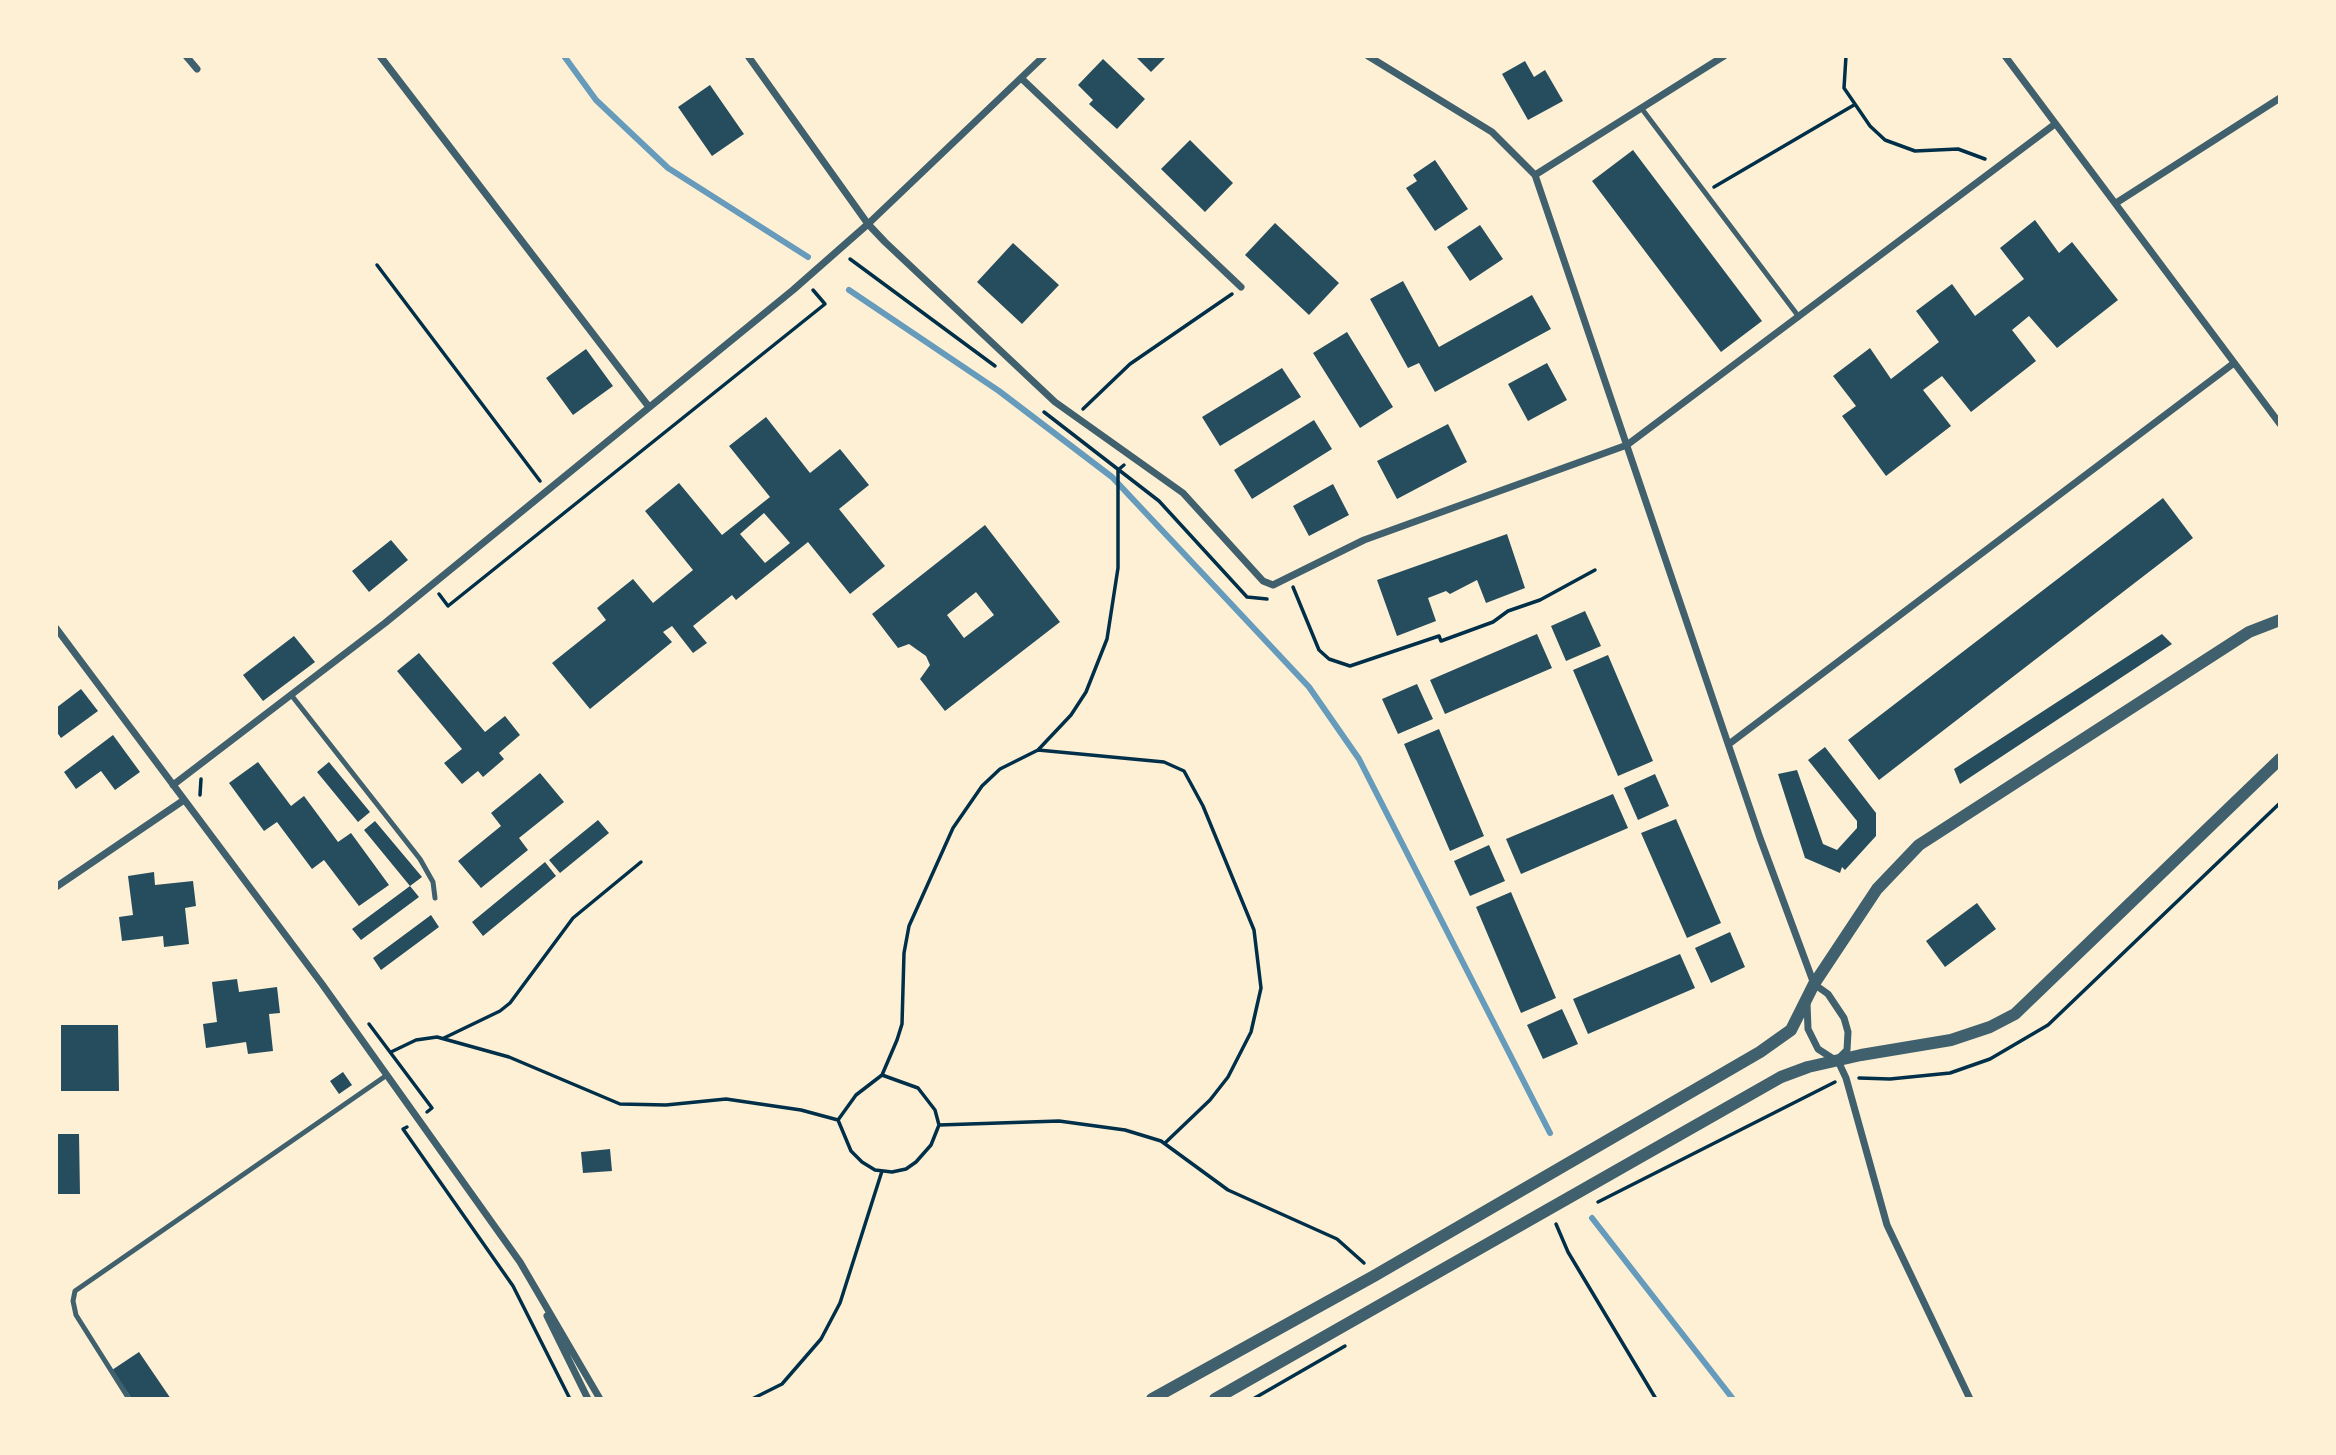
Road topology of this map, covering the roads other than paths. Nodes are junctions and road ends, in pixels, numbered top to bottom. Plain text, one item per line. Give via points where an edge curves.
1 (186, 56) edge
2 (380, 56) edge
3 (748, 56) edge
4 (1044, 56) edge
5 (1368, 56) edge
6 (1724, 56) edge
7 (2005, 56) edge
8 (197, 69) dead end
9 (1021, 78) junction
10 (2280, 99) edge
11 (1642, 109) junction
12 (2055, 124) junction
13 (1535, 175) junction
14 (2116, 203) junction
15 (869, 224) junction
16 (1241, 287) road end
17 (1798, 317) junction
18 (2234, 363) junction
19 (649, 407) junction
20 (2280, 424) edge
21 (1627, 445) junction
22 (2280, 620) edge
23 (56, 628) edge
24 (292, 696) junction
25 (1729, 744) junction
26 (2280, 759) edge
27 (173, 785) junction
28 (184, 800) junction
29 (56, 887) edge
30 (435, 898) dead end
31 (1814, 984) junction
32 (1807, 1002) junction
33 (1838, 1060) junction
34 (387, 1075) junction
35 (520, 1262) junction
36 (129, 1399) edge
37 (588, 1399) edge
38 (600, 1399) edge
39 (1152, 1399) edge
40 (1214, 1399) edge
41 (1970, 1399) edge

1 - 8 street
2 - 19 street
3 - 15 street
4 - 9 street
5 - 13 street via 1492,132
6 - 11 street
7 - 12 street
9 - 15 street
9 - 16 street
10 - 14 street
11 - 13 street
11 - 17 lane
12 - 14 street
12 - 17 street
13 - 21 street
14 - 18 street
15 - 19 street
15 - 21 street via 1075,418 1182,493 1263,581 1273,585 1364,540
17 - 21 street
18 - 20 street
18 - 25 street
19 - 24 street
21 - 25 street
22 - 31 street via 2249,632 1919,845 1877,888
23 - 27 street
24 - 27 street
24 - 30 lane via 420,859 433,882
25 - 31 street
26 - 33 street via 2015,1014 1951,1040
27 - 28 street
28 - 29 street
28 - 34 street
31 - 32 street
31 - 33 street via 1828,994 1844,1018 1847,1050
32 - 33 street via 1808,1030 1827,1056
32 - 39 street via 1791,1030 1760,1052
33 - 40 street via 1781,1077
33 - 41 street via 1886,1225
34 - 35 street
34 - 36 lane via 75,1291 76,1315
35 - 37 street
35 - 38 street

